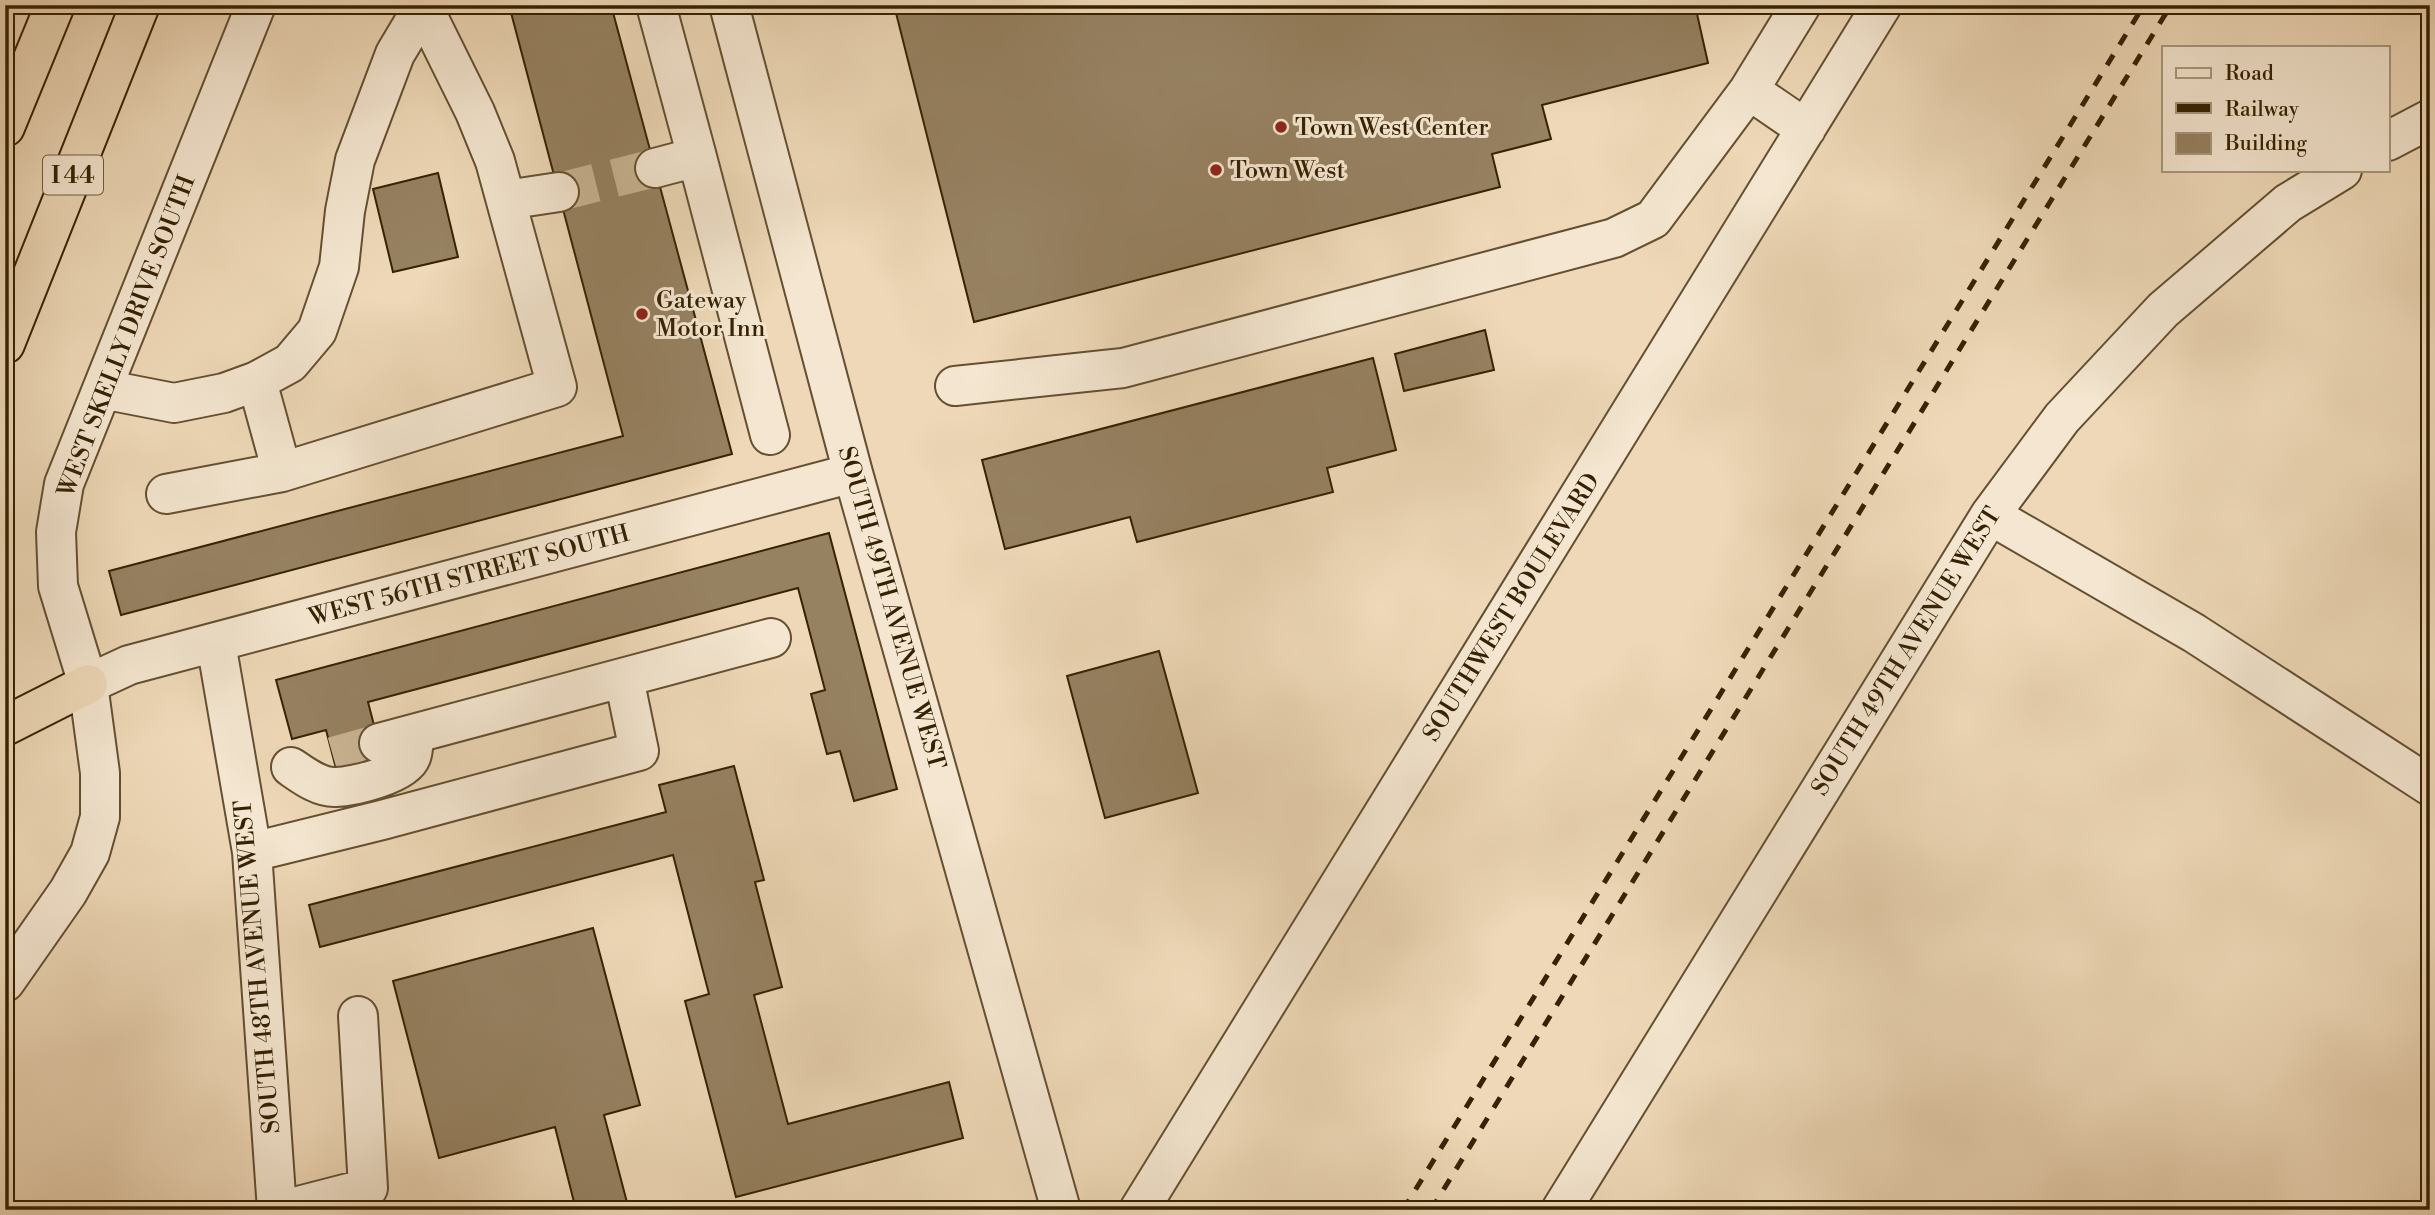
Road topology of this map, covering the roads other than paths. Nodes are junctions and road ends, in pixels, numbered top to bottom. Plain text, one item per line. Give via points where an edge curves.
1 (55, 5) edge
2 (141, 5) edge
3 (256, 5) edge
4 (656, 5) edge
5 (729, 5) edge
6 (1801, 5) edge
7 (1882, 5) edge
8 (422, 6) edge
9 (1749, 90) junction
10 (2430, 119) edge
11 (5, 127) edge
12 (1806, 129) junction
13 (2390, 141) edge
14 (697, 157) junction
15 (655, 168) tunnel mouth
16 (2339, 172) edge
17 (559, 192) tunnel mouth
18 (506, 200) junction
19 (5, 344) edge
20 (257, 381) junction
21 (955, 386) dead end
22 (102, 389) junction
23 (770, 435) dead end
24 (282, 472) junction
25 (853, 473) junction
26 (166, 494) dead end
27 (1990, 515) junction
28 (771, 638) dead end
29 (216, 643) junction
30 (624, 678) junction
31 (88, 684) junction
32 (5, 726) edge
33 (333, 755) tunnel mouth
34 (291, 767) junction
35 (371, 780) junction
36 (240, 781) junction
37 (2430, 786) edge
38 (382, 820) junction
39 (251, 852) junction
40 (5, 982) edge
41 (358, 1016) dead end
42 (277, 1210) edge
43 (283, 1210) edge
44 (1061, 1210) edge
45 (1139, 1210) edge
46 (1561, 1210) edge

1 - 11 highway
2 - 19 highway, I 44
3 - 22 street, WEST SKELLY DRIVE SOUTH
4 - 14 street
5 - 25 street, SOUTH 49TH AVENUE WEST
6 - 9 street
7 - 12 street, SOUTHWEST BOULEVARD
8 - 18 street via 475,111
8 - 20 street via 395,54 355,160 338,267 317,331 290,363
9 - 12 street
9 - 21 street via 1653,219 1614,238 1123,368
10 - 13 street
12 - 45 street, SOUTHWEST BOULEVARD
14 - 15 street
14 - 23 street
16 - 27 street, SOUTH 49TH AVENUE WEST via 2288,203 2163,310 2062,418
17 - 18 street
18 - 24 street via 557,387
20 - 22 street via 174,403
20 - 24 street
22 - 31 street, WEST SKELLY DRIVE SOUTH via 64,484 56,532 58,586
24 - 26 street
25 - 29 street, WEST 56TH STREET SOUTH
25 - 44 street, SOUTH 49TH AVENUE WEST
27 - 37 street via 2194,633
27 - 46 street, SOUTH 49TH AVENUE WEST
28 - 30 street
29 - 31 street, WEST 56TH STREET SOUTH via 129,665
29 - 36 street, SOUTH 48TH AVENUE WEST
30 - 35 street via 397,739 411,759 401,770
30 - 38 street via 639,751
31 - 32 highway
31 - 40 street, WEST SKELLY DRIVE SOUTH via 100,773 100,817 90,853
33 - 34 street
34 - 35 street via 312,781 335,788
34 - 36 street
35 - 38 street
36 - 39 street, SOUTH 48TH AVENUE WEST
38 - 39 street
39 - 42 street, SOUTH 48TH AVENUE WEST
41 - 43 street via 368,1188

